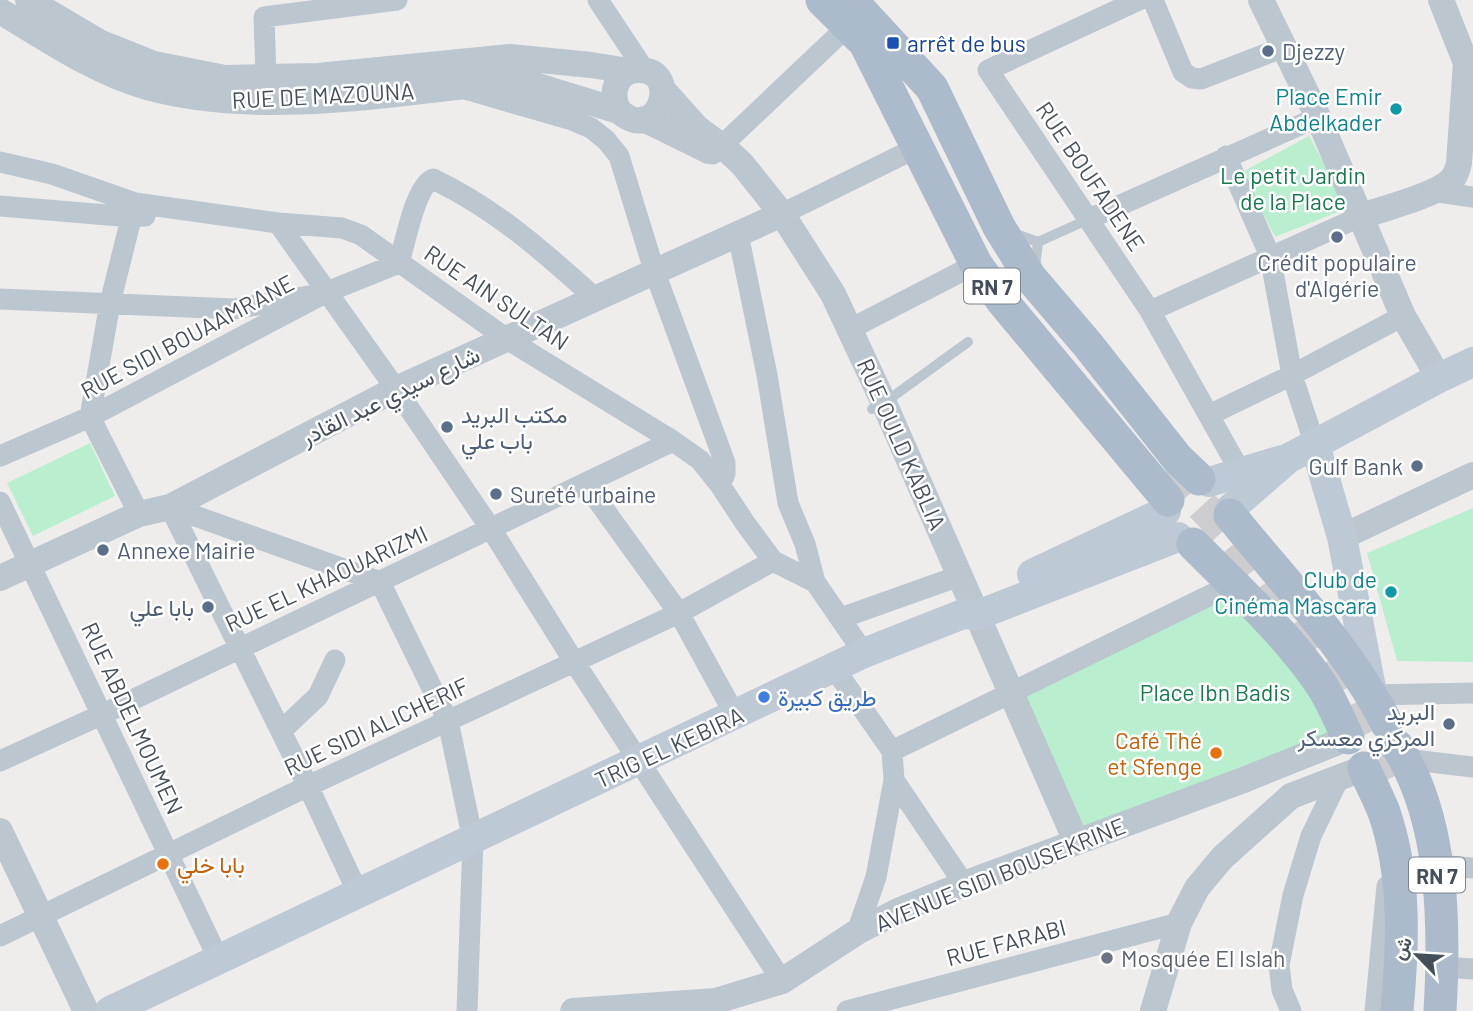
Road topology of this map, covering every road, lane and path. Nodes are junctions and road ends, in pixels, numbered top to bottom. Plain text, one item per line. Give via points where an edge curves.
1 (28, 0) edge
2 (397, 0) edge
3 (597, 0) edge
4 (822, 0) edge
5 (1139, 0) edge
6 (1153, 0) edge
7 (1261, 0) edge
8 (1441, 0) edge
9 (0, 11) edge
10 (863, 27) edge
11 (1284, 47) junction
12 (1469, 63) edge
13 (637, 71) junction
14 (266, 78) junction
15 (456, 86) junction
16 (663, 90) junction
17 (619, 111) junction
18 (1318, 117) junction
19 (644, 119) junction
20 (918, 147) junction
21 (717, 150) junction
22 (1226, 156) junction
23 (0, 162) edge
24 (1431, 191) junction
25 (1473, 197) edge
26 (0, 206) edge
27 (133, 210) junction
28 (1362, 216) junction
29 (775, 217) junction
30 (1088, 219) junction
31 (278, 223) junction
32 (999, 227) junction
33 (738, 234) junction
34 (1038, 242) junction
35 (1270, 256) junction
36 (399, 263) junction
37 (976, 264) junction
38 (654, 270) junction
39 (1034, 281) junction
40 (327, 292) junction
41 (596, 298) junction
42 (0, 299) edge
43 (110, 303) junction
44 (1150, 311) junction
45 (1403, 316) junction
46 (850, 329) junction
47 (507, 339) junction
48 (968, 342) dead end
49 (1473, 362) edge
50 (1292, 375) junction
51 (1439, 378) junction
52 (396, 389) junction
53 (878, 406) junction
54 (1209, 415) junction
55 (90, 417) junction
56 (673, 441) junction
57 (1302, 452) junction
58 (0, 456) edge
59 (1240, 471) junction
60 (1473, 475) edge
61 (1204, 481) junction
62 (585, 483) junction
63 (720, 485) junction
64 (0, 502) edge
65 (170, 507) junction
66 (1171, 507) junction
67 (1230, 512) junction
68 (139, 514) junction
69 (491, 529) junction
70 (1342, 537) junction
71 (773, 561) junction
72 (30, 562) junction
73 (0, 578) edge
74 (948, 580) junction
75 (380, 582) junction
76 (815, 582) junction
77 (1233, 584) junction
78 (971, 610) junction
79 (679, 613) junction
80 (841, 618) junction
81 (239, 648) junction
82 (864, 653) junction
83 (335, 660) dead end
84 (575, 663) junction
85 (834, 668) junction
86 (1473, 693) edge
87 (1004, 695) junction
88 (1372, 695) junction
89 (103, 714) junction
90 (736, 715) junction
91 (448, 721) junction
92 (281, 731) junction
93 (1348, 738) junction
94 (1396, 743) junction
95 (892, 751) junction
96 (1312, 752) junction
97 (0, 761) edge
98 (640, 761) junction
99 (1473, 767) edge
100 (1352, 772) junction
101 (1246, 779) junction
102 (894, 780) junction
103 (308, 786) junction
104 (1399, 792) tunnel mouth
105 (1291, 796) junction
106 (0, 831) edge
107 (473, 840) junction
108 (1392, 842) junction
109 (1069, 844) junction
110 (168, 853) junction
111 (1437, 865) junction
112 (1473, 868) edge
113 (876, 877) junction
114 (964, 884) junction
115 (358, 893) junction
116 (898, 911) junction
117 (41, 916) junction
118 (1180, 923) junction
119 (857, 932) junction
120 (0, 936) edge
121 (218, 958) junction
122 (1458, 968) edge
123 (782, 982) junction
124 (86, 1011) edge
125 (110, 1011) edge
126 (467, 1011) edge
127 (573, 1011) edge
128 (847, 1011) edge
129 (1153, 1011) edge
130 (1291, 1011) edge
131 (1375, 1011) edge
132 (1397, 1011) edge
133 (1418, 1011) edge
134 (1440, 1011) edge

1 - 14 street, RUE DE MAZOUNA via 99,42 153,64 225,78
2 - 14 street via 264,17
3 - 13 street
4 - 10 main road, RN 7
5 - 30 street, RUE BOUFADENE via 988,69
6 - 11 street via 1184,72 1192,78 1201,79
7 - 11 street
8 - 12 street
9 - 15 street, RUE DE MAZOUNA via 100,68 147,87 223,102 319,100
10 - 20 main road, RN 7
10 - 21 street
10 - 32 main road, RN 7 via 932,88
10 - 66 main road, RN 7 via 957,177 1003,272
11 - 18 street
12 - 24 street via 1459,163 1449,182
13 - 14 street, RUE DE MAZOUNA via 510,57
13 - 16 street via 657,78
13 - 17 street via 617,81 614,89
15 - 17 street, RUE DE MAZOUNA via 509,81
15 - 38 street via 572,120 606,140 619,156
16 - 19 street via 659,109
16 - 21 street, RUE OULD KABLIA
17 - 19 street via 630,119
18 - 22 street
18 - 28 street
19 - 21 street, RUE OULD KABLIA
20 - 29 street
20 - 37 main road, RN 7
21 - 29 street, RUE OULD KABLIA via 727,167
22 - 30 street
22 - 35 street
23 - 27 street via 52,174
24 - 25 street
24 - 28 street
26 - 27 street
27 - 31 street, RUE AIN SULTAN via 188,210
27 - 43 street
28 - 35 street
28 - 45 street
29 - 33 street, شارع سيدي عبد القادر
29 - 46 street, RUE OULD KABLIA via 833,294
29 - 53 street, RUE OULD KABLIA
30 - 34 lane
30 - 44 street, RUE BOUFADENE
31 - 36 street, RUE AIN SULTAN via 342,228 361,235
31 - 40 street
32 - 34 lane
32 - 39 main road, RN 7
33 - 38 street, شارع سيدي عبد القادر
33 - 76 street via 788,503
34 - 39 lane
35 - 44 street
35 - 50 street
36 - 40 street, RUE SIDI BOUAAMRANE
36 - 41 street via 420,193 426,181 433,179 519,230
36 - 47 street, RUE AIN SULTAN
37 - 46 street
37 - 66 main road, RN 7
38 - 41 street, شارع سيدي عبد القادر
38 - 63 street via 726,463
39 - 61 main road, RN 7 via 1177,458
40 - 43 street via 233,309
40 - 52 street
40 - 55 street, RUE SIDI BOUAAMRANE
41 - 47 street, شارع سيدي عبد القادر
42 - 43 street
43 - 55 street
44 - 54 street, RUE BOUFADENE
45 - 50 street
45 - 51 street
46 - 53 street, RUE OULD KABLIA
47 - 52 street, شارع سيدي عبد القادر
47 - 56 street, RUE AIN SULTAN
48 - 53 lane
49 - 51 main road
50 - 54 street
50 - 57 street
51 - 57 main road
52 - 65 street, شارع سيدي عبد القادر
52 - 69 street
53 - 74 street, RUE OULD KABLIA
53 - 78 street, RUE OULD KABLIA
54 - 59 street, RUE BOUFADENE
55 - 58 street, RUE SIDI BOUAAMRANE
55 - 68 street
56 - 62 street, RUE EL KHAOUARIZMI
56 - 63 street, RUE AIN SULTAN via 700,460
57 - 59 main road
57 - 67 main road
57 - 70 main road
59 - 61 main road
60 - 70 street
61 - 66 main road via 1181,485
61 - 67 main road via 1224,492
62 - 69 street, RUE EL KHAOUARIZMI
62 - 79 street
63 - 71 street, RUE AIN SULTAN
64 - 72 street, RUE ABDELMOUMEN
65 - 68 street, شارع سيدي عبد القادر
65 - 75 street
65 - 81 street
66 - 67 main road via 1203,544 1222,534
66 - 77 main road, RN 7
66 - 78 main road
66 - 78 main road
67 - 88 main road, RN 7 via 1348,658
68 - 72 street, شارع سيدي عبد القادر
69 - 75 street, RUE EL KHAOUARIZMI
69 - 84 street
70 - 88 main road
71 - 76 street, RUE AIN SULTAN
71 - 79 street, RUE SIDI ALICHERIF
72 - 73 street, شارع سيدي عبد القادر
72 - 89 street, RUE ABDELMOUMEN
74 - 78 street, RUE OULD KABLIA
74 - 80 street
75 - 81 street, RUE EL KHAOUARIZMI
75 - 91 street
76 - 80 street, RUE AIN SULTAN
77 - 87 street
77 - 93 main road, RN 7 via 1309,669
78 - 82 main road, TRIG EL KEBIRA
78 - 87 street, RUE OULD KABLIA
79 - 84 street, RUE SIDI ALICHERIF
79 - 90 street
80 - 82 street, RUE AIN SULTAN
81 - 89 street, RUE EL KHAOUARIZMI
81 - 92 street
82 - 85 main road, TRIG EL KEBIRA
83 - 92 street via 318,696
84 - 91 street, RUE SIDI ALICHERIF
84 - 98 street
85 - 90 main road, TRIG EL KEBIRA
85 - 95 street
86 - 88 street
87 - 95 street
87 - 109 street, RUE OULD KABLIA
88 - 94 main road, RN 7
89 - 97 street, RUE EL KHAOUARIZMI
89 - 110 street, RUE ABDELMOUMEN
90 - 98 main road, TRIG EL KEBIRA
91 - 103 street, RUE SIDI ALICHERIF
91 - 107 street
92 - 103 street
93 - 94 main road via 1356,724 1380,720
93 - 96 street, AVENUE SIDI BOUSEKRINE
93 - 100 main road via 1349,753 1357,764
94 - 99 street
94 - 100 main road via 1385,765
94 - 111 main road, RN 7 via 1424,808
95 - 102 street
96 - 101 street, AVENUE SIDI BOUSEKRINE
96 - 105 street
98 - 107 main road, TRIG EL KEBIRA
98 - 123 street
100 - 105 street
100 - 108 main road, RN 7 via 1384,813
100 - 130 street via 1311,836 1293,895 1279,965
101 - 105 street via 1276,784
101 - 109 street, AVENUE SIDI BOUSEKRINE
102 - 113 street
102 - 114 street
103 - 110 street, RUE SIDI ALICHERIF
103 - 115 street
104 - 133 main road, RN 7 via 1418,900
105 - 118 street via 1222,858 1197,888
106 - 117 street
107 - 115 main road, TRIG EL KEBIRA
107 - 126 street
108 - 131 street
108 - 132 main road, RN 7 via 1401,902
109 - 114 street, AVENUE SIDI BOUSEKRINE
110 - 117 street, RUE SIDI ALICHERIF
110 - 121 street, RUE ABDELMOUMEN
111 - 112 street
111 - 122 main road, RN 7
113 - 116 street
113 - 119 street
114 - 116 street, AVENUE SIDI BOUSEKRINE
115 - 121 main road, TRIG EL KEBIRA
116 - 119 street, AVENUE SIDI BOUSEKRINE
117 - 120 street, RUE SIDI ALICHERIF
117 - 124 street
118 - 128 street, RUE FARABI
118 - 129 street
119 - 123 street, AVENUE SIDI BOUSEKRINE
121 - 125 main road, TRIG EL KEBIRA
122 - 134 main road, RN 7
123 - 127 street, AVENUE SIDI BOUSEKRINE via 716,1001

